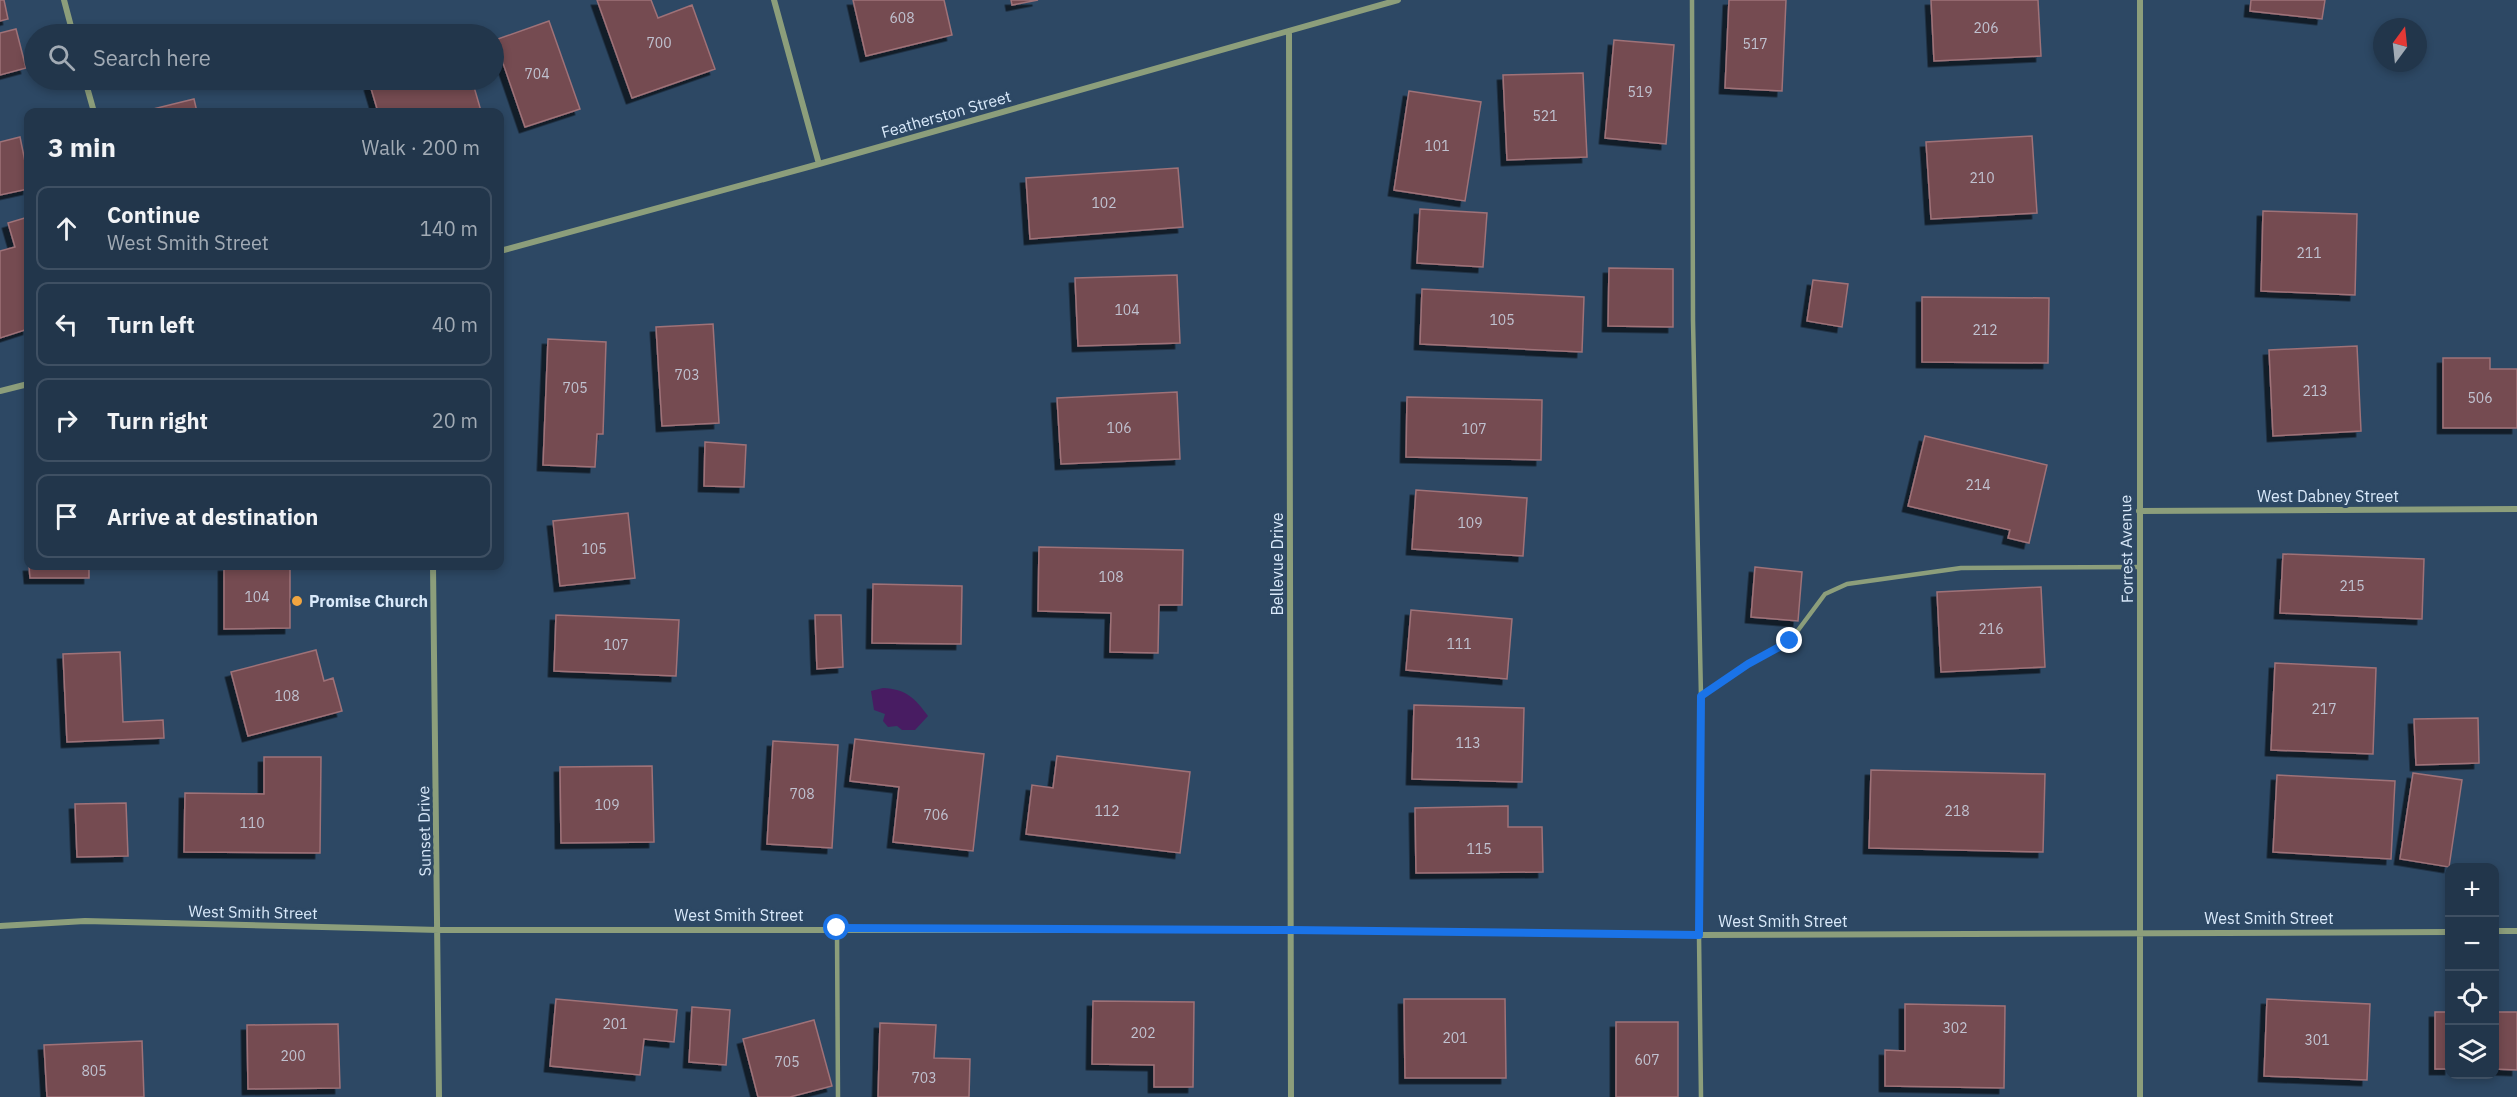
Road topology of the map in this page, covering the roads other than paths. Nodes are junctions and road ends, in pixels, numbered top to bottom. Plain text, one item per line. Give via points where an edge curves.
1 (64, 0) edge
2 (774, 0) edge
3 (1398, 0) edge
4 (1692, 0) edge
5 (2140, 0) edge
6 (70, 24) edge
7 (1289, 31) junction
8 (88, 90) edge
9 (93, 108) edge
10 (819, 164) junction
11 (504, 250) edge
12 (24, 385) edge
13 (0, 391) edge
14 (2517, 509) edge
15 (2139, 511) junction
16 (2140, 567) junction
17 (433, 570) edge
18 (1701, 696) junction
19 (0, 926) edge
20 (837, 928) junction
21 (439, 930) junction
22 (1292, 930) junction
23 (2141, 932) junction
24 (2445, 932) edge
25 (2499, 932) edge
26 (2517, 932) edge
27 (1699, 935) junction
28 (439, 1097) edge
29 (838, 1097) edge
30 (1292, 1097) edge
31 (1701, 1097) edge
32 (2140, 1097) edge

1 - 6 street
2 - 10 street
3 - 7 street, Featherston Street
4 - 18 lane via 1693,321
5 - 15 street, Forrest Avenue
7 - 10 street, Featherston Street
7 - 22 street, Bellevue Drive
8 - 9 street
10 - 11 street, Featherston Street
12 - 13 street
14 - 15 street, West Dabney Street
15 - 16 street, Forrest Avenue
16 - 18 lane via 1961,568 1847,584 1825,594 1790,641
16 - 23 street, Forrest Avenue
17 - 21 street, Sunset Drive
18 - 27 lane
19 - 21 street, West Smith Street via 86,921
20 - 21 street, West Smith Street
20 - 22 street, West Smith Street
20 - 29 lane
21 - 28 street, Sunset Drive
22 - 27 street, West Smith Street
22 - 30 street, Bellevue Drive
23 - 24 street, West Smith Street
23 - 27 street, West Smith Street
23 - 32 street, Forrest Avenue
25 - 26 street
27 - 31 lane

